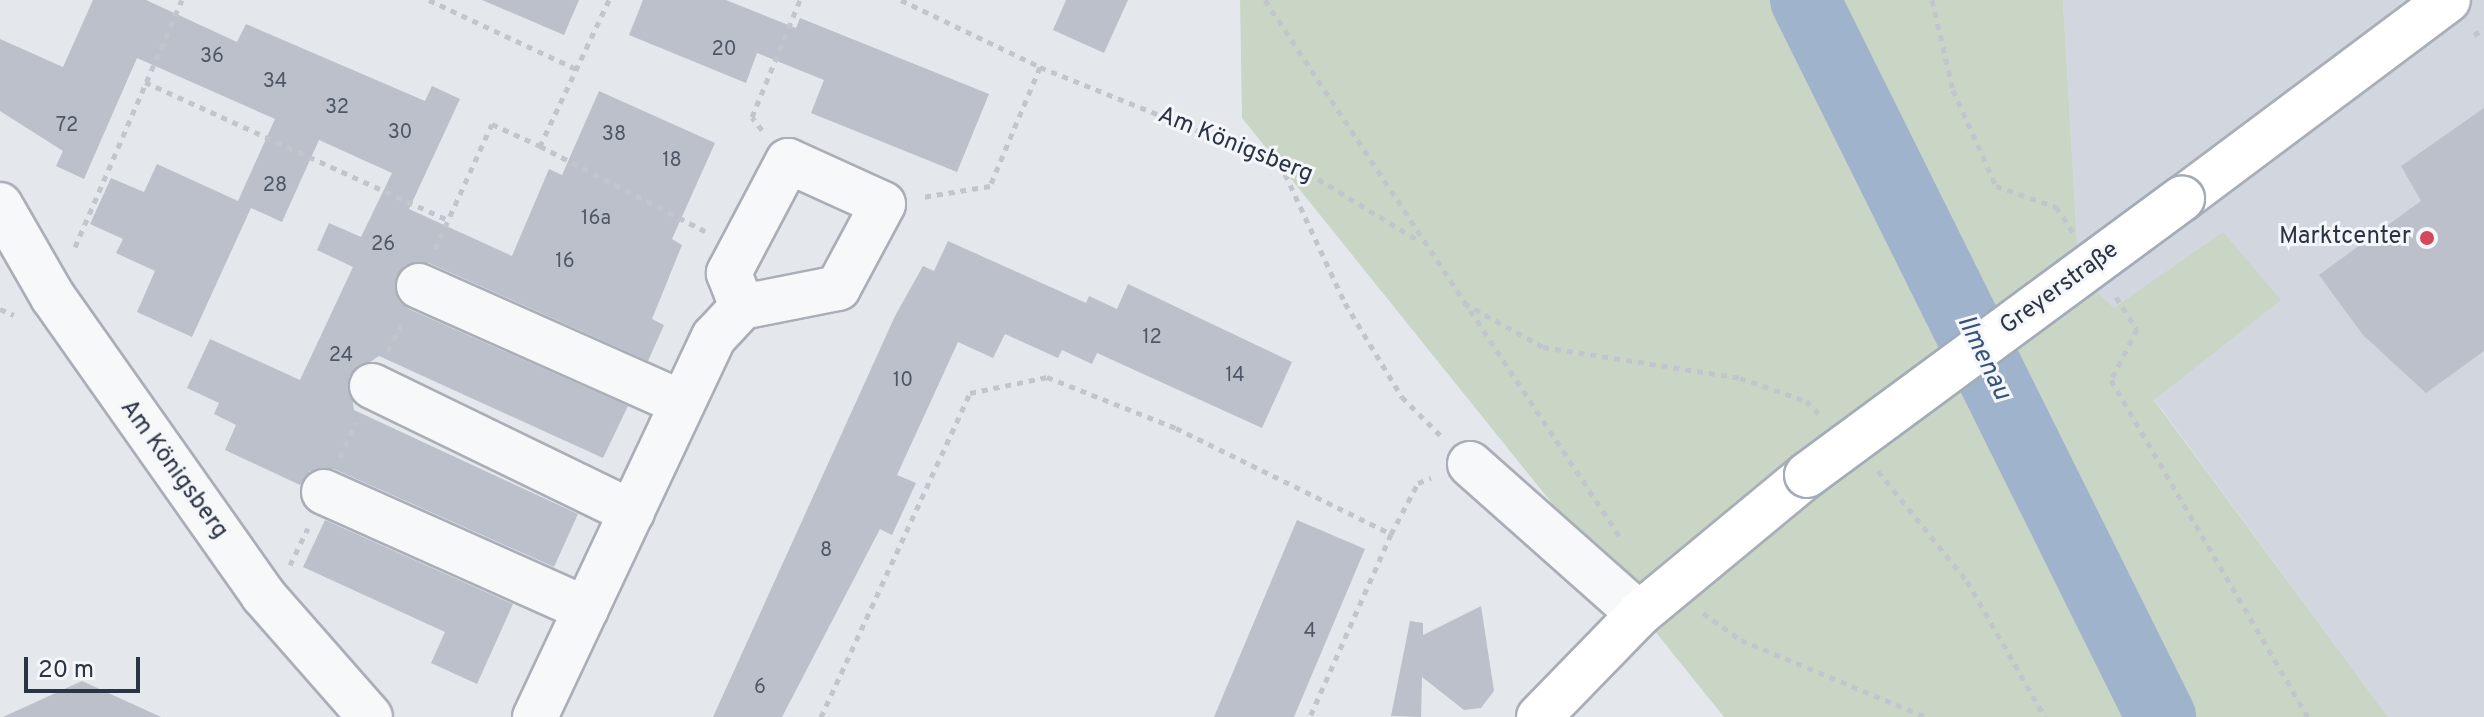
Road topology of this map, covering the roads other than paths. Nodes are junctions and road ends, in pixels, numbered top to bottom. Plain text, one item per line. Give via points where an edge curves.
1 (2448, 0) edge
2 (5, 229) edge
3 (419, 286) road end
4 (742, 307) junction
5 (372, 386) road end
6 (682, 403) junction
7 (1470, 464) road end
8 (324, 492) road end
9 (632, 512) junction
10 (1655, 602) junction
11 (586, 609) junction
12 (370, 717) edge
13 (535, 717) edge
14 (1539, 717) edge

1 - 10 main road, Greyerstraße, bridge via 1807,475
2 - 12 street, Am Königsberg via 263,595
3 - 6 street
4 - 4 street via 838,288 883,204 788,161 729,273
4 - 6 street via 714,337
5 - 9 street
6 - 9 street
7 - 10 street
8 - 11 street
9 - 11 street
10 - 14 main road, Greyerstraße
11 - 13 street

